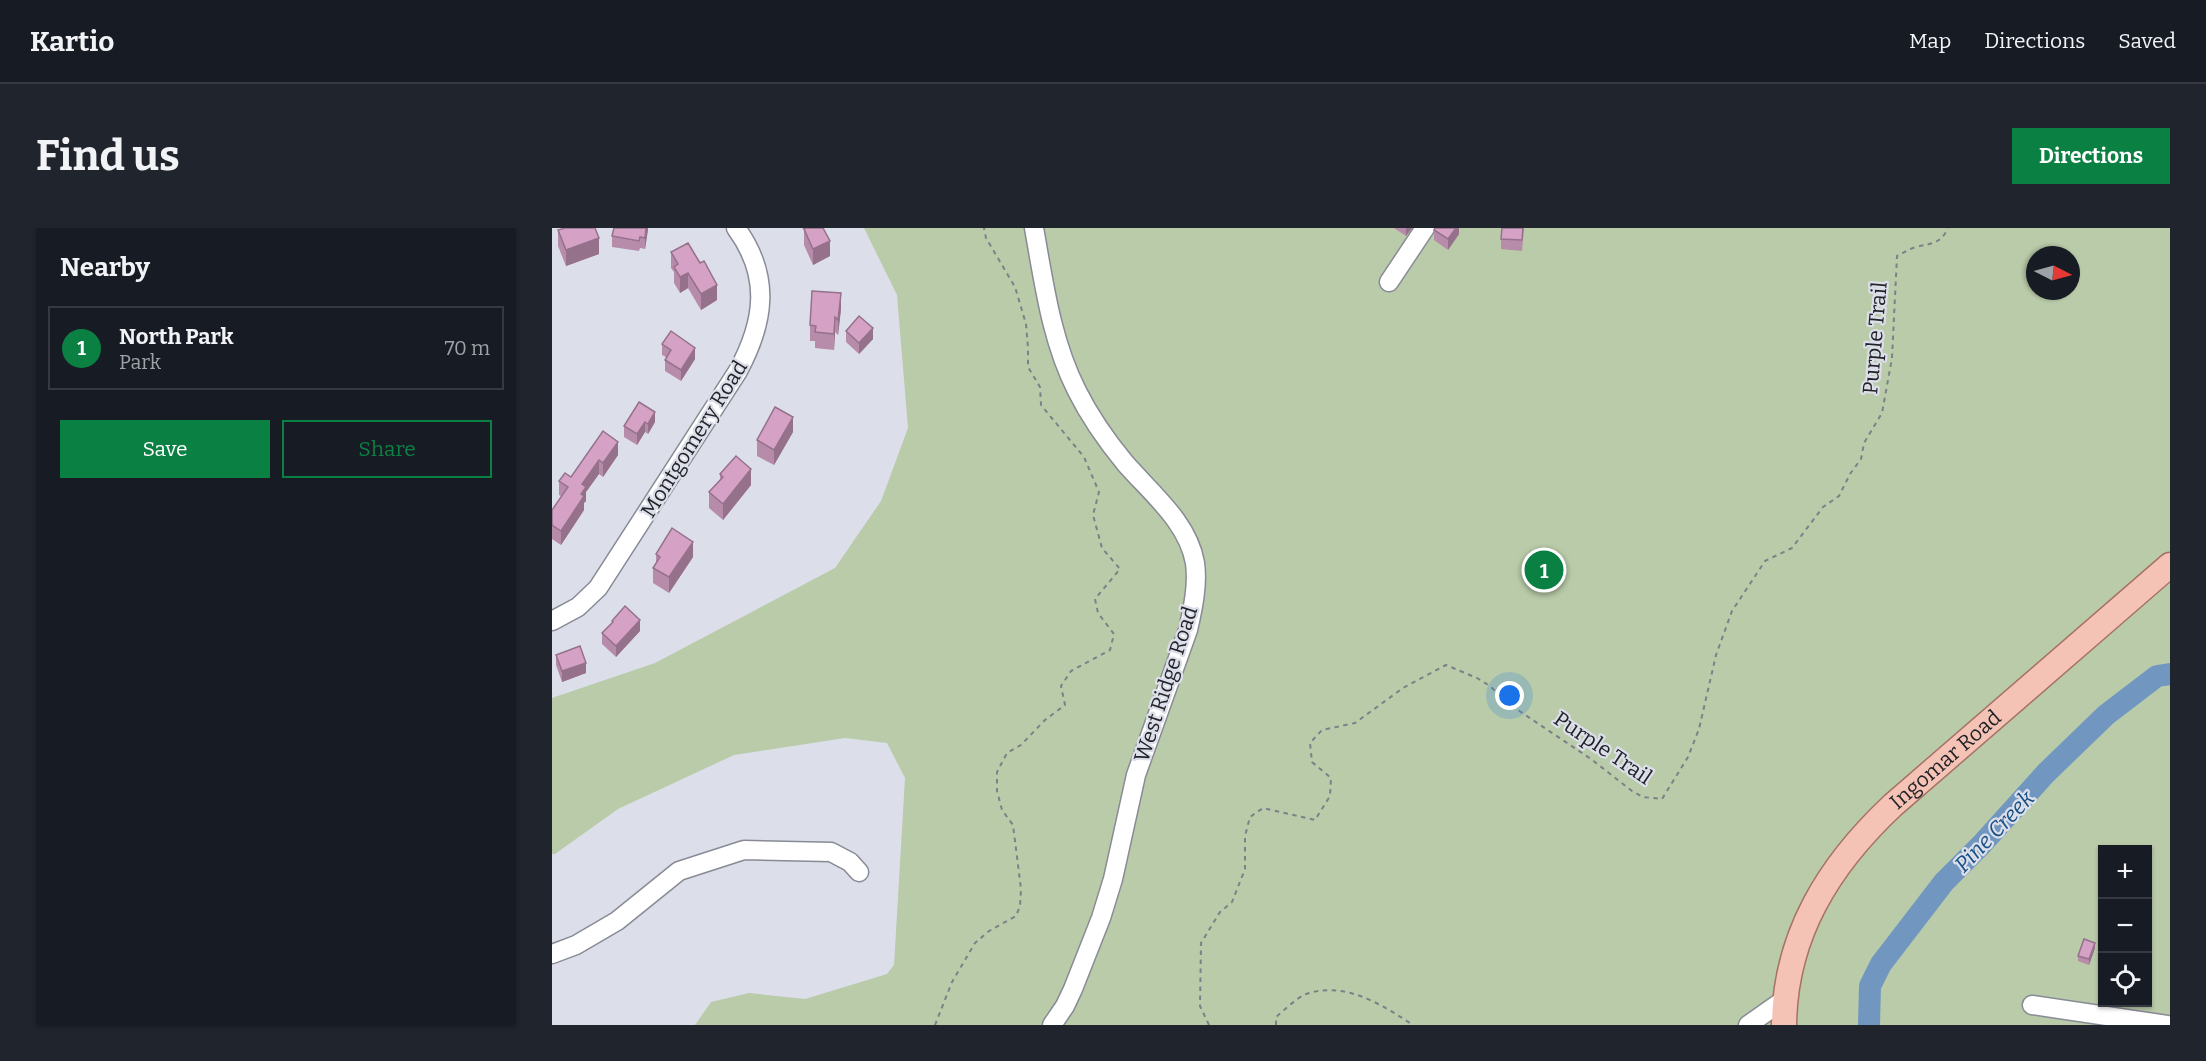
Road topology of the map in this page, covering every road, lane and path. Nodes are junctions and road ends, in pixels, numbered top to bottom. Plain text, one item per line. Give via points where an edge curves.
1 (736, 228) edge
2 (984, 228) edge
3 (1034, 228) edge
4 (1425, 228) edge
5 (1948, 228) edge
6 (1389, 282) dead end
7 (2170, 565) edge
8 (552, 621) edge
9 (860, 872) dead end
10 (552, 954) edge
11 (1785, 999) junction
12 (2032, 1005) dead end
13 (934, 1025) edge
14 (1052, 1025) edge
15 (1209, 1025) edge
16 (1276, 1025) edge
17 (1413, 1025) edge
18 (1748, 1025) edge
19 (1784, 1025) edge
20 (2167, 1025) edge

1 - 8 street, Montgomery Road via 757,267 760,285 761,311 749,351 598,588 578,608
2 - 13 path via 1018,295 1026,324 1028,367 1040,387 1041,405 1084,457 1099,492 1093,515 1102,548 1120,569 1095,599 1098,613 1114,634 1110,650 1071,671 1061,686 1065,705 1021,745 1006,753 997,772 1002,810 1012,825 1020,906 1016,916 975,943 952,982
3 - 14 street, West Ridge Road via 1047,304 1067,371 1096,426 1184,532 1196,576 1188,630 1136,775 1101,918 1073,989
4 - 6 street
5 - 15 path, Purple Trail via 1932,245 1897,256 1892,358 1882,413 1839,496 1823,507 1792,548 1765,561 1732,611 1716,655 1699,729 1688,757 1662,799 1632,791 1477,678 1446,665 1433,671 1354,723 1322,730 1311,743 1312,762 1331,778 1330,796 1315,820 1263,808 1250,817 1245,836 1245,869 1232,902 1220,912 1201,944 1200,1006
7 - 11 main road, Ingomar Road via 1859,838 1830,876 1809,915 1796,948
9 - 10 street via 831,852 744,850 679,872 616,921
11 - 18 street
11 - 19 main road, Ingomar Road
12 - 20 street
16 - 17 path via 1276,1017 1304,994 1337,989 1379,1002

